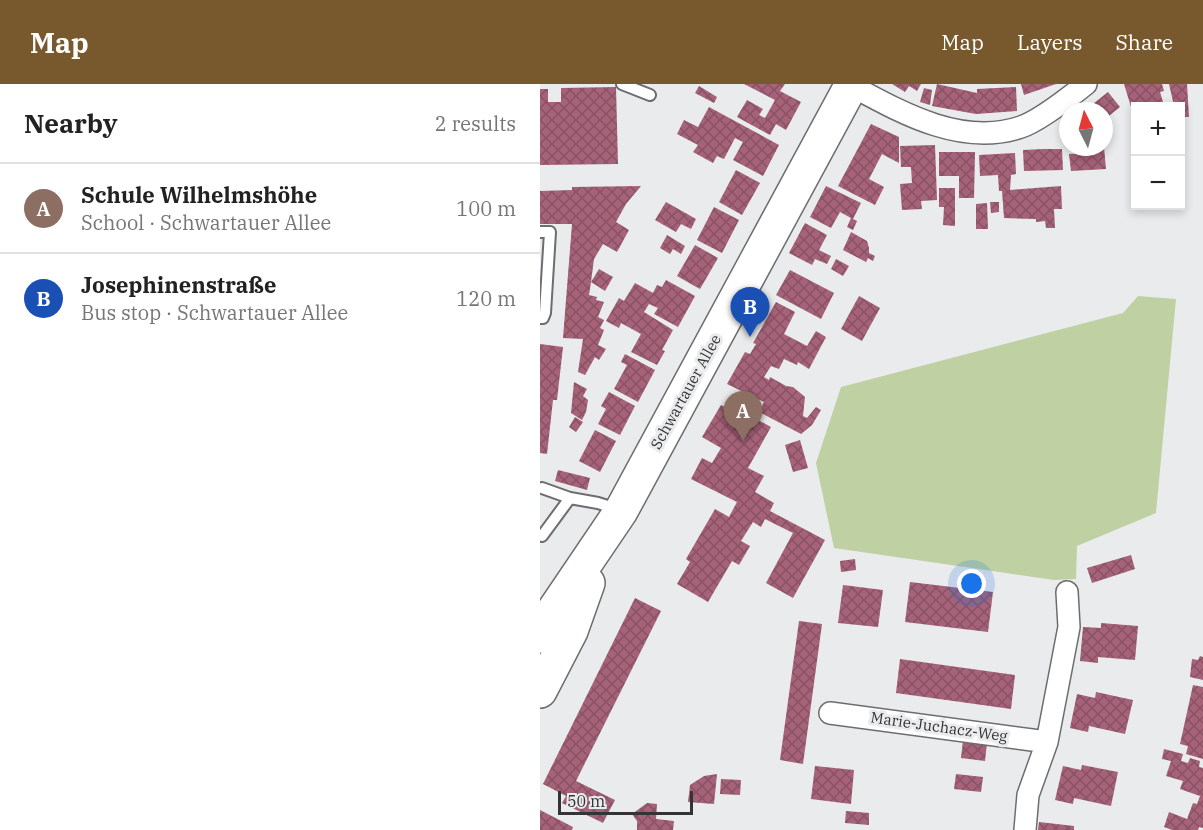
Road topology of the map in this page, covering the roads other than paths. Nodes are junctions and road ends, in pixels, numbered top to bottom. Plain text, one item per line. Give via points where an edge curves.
1 (622, 84) edge
2 (1086, 84) edge
3 (852, 85) edge
4 (650, 95) dead end
5 (540, 232) edge
6 (540, 318) edge
7 (542, 488) dead end
8 (570, 498) junction
9 (621, 511) junction
10 (542, 536) dead end
11 (602, 541) junction
12 (1067, 592) dead end
13 (540, 636) edge
14 (540, 691) edge
15 (830, 713) dead end
16 (1047, 742) junction
17 (1025, 830) edge

1 - 4 lane
2 - 3 street via 1022,127 987,133 947,129 902,113
3 - 9 main road, Schwartauer Allee
5 - 6 lane via 550,232 545,313
7 - 8 lane
8 - 9 lane
8 - 10 lane
9 - 11 main road, Schwartauer Allee
11 - 13 main road, Schwartauer Allee
11 - 14 main road, Schwartauer Allee via 571,631
12 - 16 street via 1069,627
15 - 16 street, Marie-Juchacz-Weg
16 - 17 street via 1028,795

